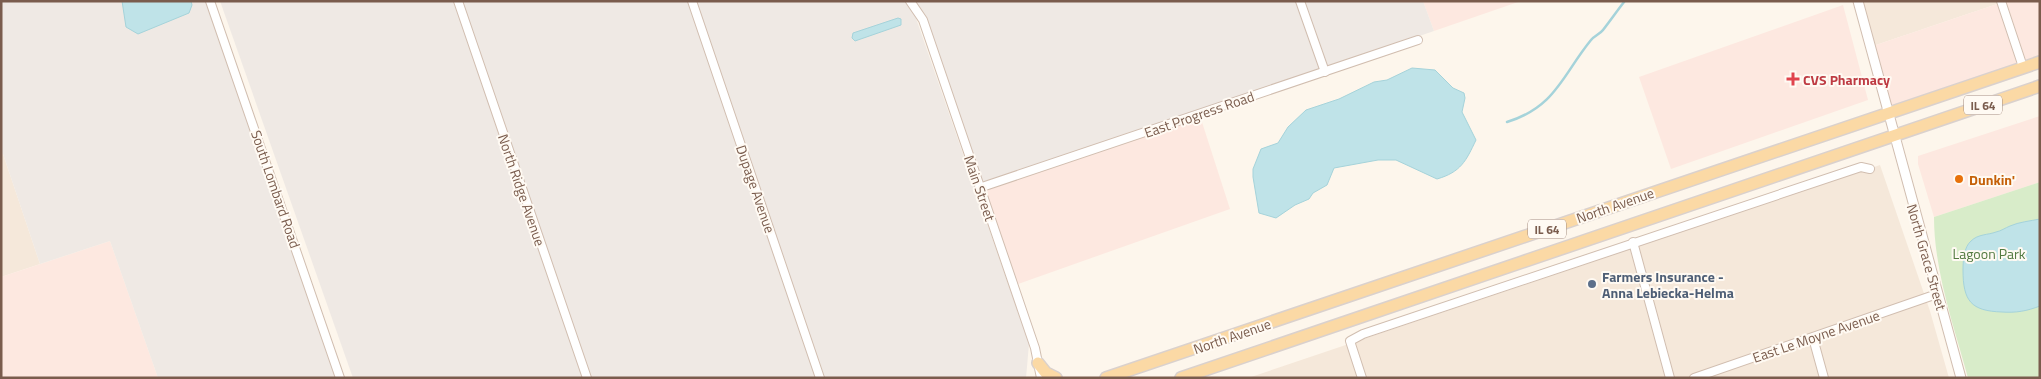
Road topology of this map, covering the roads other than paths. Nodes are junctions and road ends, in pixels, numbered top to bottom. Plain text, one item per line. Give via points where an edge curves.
1 (210, 1) edge
2 (458, 1) edge
3 (692, 1) edge
4 (910, 1) edge
5 (1300, 1) edge
6 (1858, 1) edge
7 (2000, 1) edge
8 (1418, 40) dead end
9 (2040, 62) edge
10 (2023, 67) junction
11 (1325, 72) junction
12 (2040, 86) edge
13 (1887, 113) junction
14 (1894, 135) junction
15 (1870, 169) dead end
16 (980, 188) junction
17 (1633, 242) junction
18 (1937, 294) junction
19 (1813, 338) junction
20 (1038, 363) junction
21 (340, 378) edge
22 (588, 378) edge
23 (820, 378) edge
24 (1041, 378) edge
25 (1056, 378) edge
26 (1106, 378) edge
27 (1182, 378) edge
28 (1362, 378) edge
29 (1670, 378) edge
30 (1694, 378) edge
31 (1824, 378) edge
32 (1962, 378) edge

1 - 21 street, South Lombard Road
2 - 22 street, North Ridge Avenue
3 - 23 street, Dupage Avenue
4 - 16 street, Main Street via 923,20
5 - 11 street
6 - 13 street, North Grace Street
7 - 10 street
8 - 11 street, East Progress Road
9 - 10 main road, North Avenue / IL 64
10 - 13 main road, North Avenue / IL 64
11 - 16 street, East Progress Road
12 - 14 main road, North Avenue / IL 64
13 - 14 street, North Grace Street
13 - 26 main road, North Avenue / IL 64
14 - 18 street, North Grace Street
14 - 27 main road, North Avenue / IL 64
15 - 17 street via 1861,167
16 - 20 street, Main Street
17 - 28 street via 1363,334 1350,341
17 - 29 street
18 - 19 street, East Le Moyne Avenue
18 - 32 street, North Grace Street
19 - 30 street, East Le Moyne Avenue
19 - 31 street
20 - 24 street, Main Street
20 - 25 main road via 1046,373

